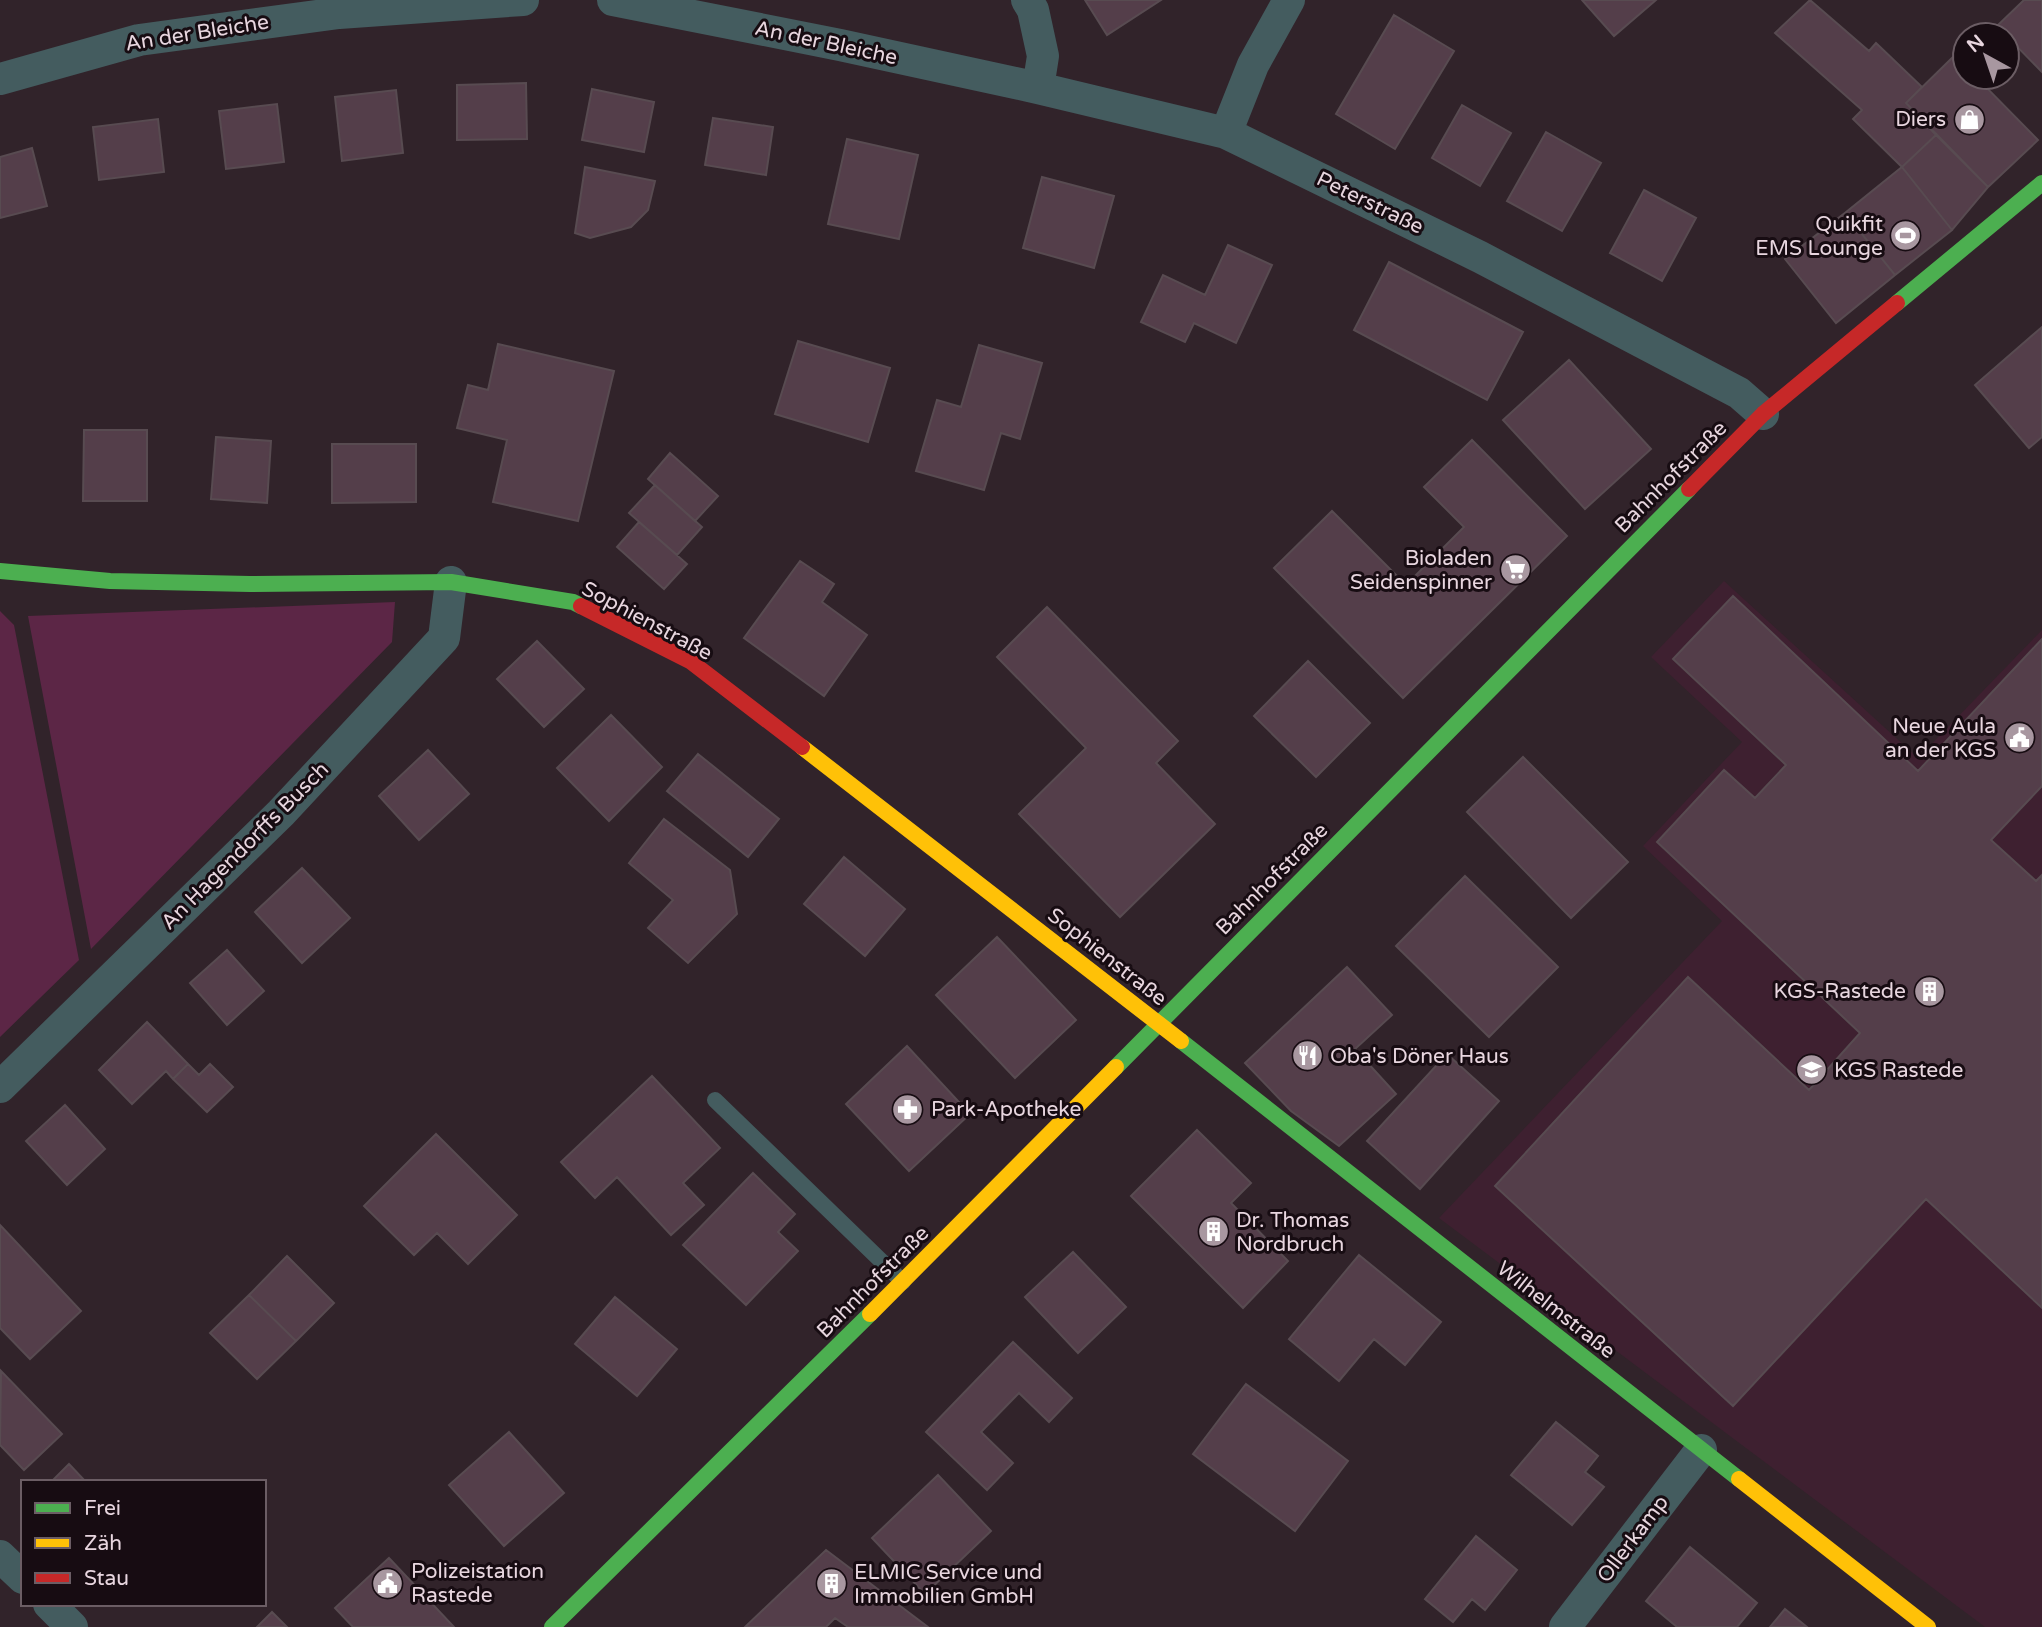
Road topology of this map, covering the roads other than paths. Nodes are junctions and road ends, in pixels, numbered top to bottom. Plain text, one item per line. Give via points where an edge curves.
1 (523, 0) edge
2 (613, 0) edge
3 (1027, 0) edge
4 (1289, 0) edge
5 (325, 7) edge
6 (0, 79) edge
7 (1038, 88) junction
8 (1226, 133) junction
9 (2042, 183) edge
10 (1763, 414) junction
11 (0, 571) edge
12 (451, 582) junction
13 (1159, 1024) junction
14 (0, 1087) edge
15 (715, 1100) dead end
16 (903, 1282) junction
17 (1701, 1450) junction
18 (0, 1556) edge
19 (21, 1576) edge
20 (51, 1606) edge
21 (72, 1627) edge
22 (552, 1627) edge
23 (1565, 1627) edge
24 (1928, 1627) edge

1 - 5 street, An der Bleiche
2 - 7 street, An der Bleiche
3 - 7 street via 1043,56
4 - 8 street via 1252,65
5 - 6 street, An der Bleiche via 139,40
7 - 8 street, Peterstraße
8 - 10 street, Peterstraße via 1480,257 1739,393
9 - 10 street, Bahnhofstraße
10 - 13 street, Bahnhofstraße
11 - 12 street, Sophienstraße via 110,581
12 - 13 street, Sophienstraße via 573,603 690,662
12 - 14 street, An Hagendorffs Busch via 444,638 281,813
13 - 16 street, Bahnhofstraße
13 - 17 street, Wilhelmstraße
15 - 16 lane
16 - 22 street, Bahnhofstraße
17 - 23 street, Ollerkamp
17 - 24 street, Wilhelmstraße
18 - 19 street
20 - 21 street

